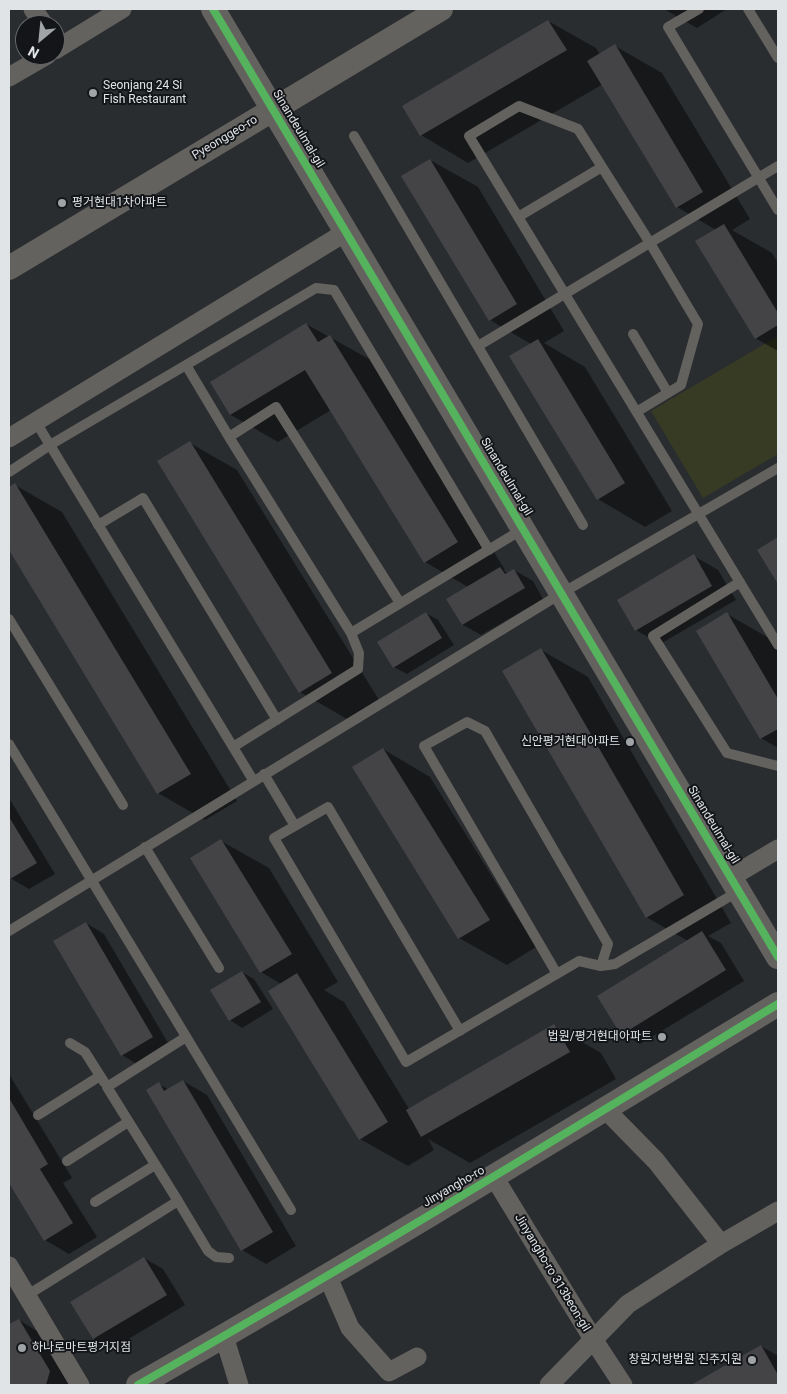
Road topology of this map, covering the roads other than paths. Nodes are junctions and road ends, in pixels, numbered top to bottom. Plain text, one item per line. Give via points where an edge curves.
1 (122, 9) edge
2 (213, 9) edge
3 (441, 9) edge
4 (699, 9) edge
5 (748, 9) edge
6 (65, 43) edge
7 (778, 58) edge
8 (28, 65) edge
9 (9, 77) edge
10 (273, 109) junction
11 (354, 136) dead end
12 (778, 166) edge
13 (602, 167) junction
14 (759, 178) junction
15 (778, 210) edge
16 (518, 217) junction
17 (346, 232) junction
18 (650, 243) junction
19 (9, 268) edge
20 (565, 294) junction
21 (634, 334) dead end
22 (478, 346) junction
23 (186, 365) junction
24 (668, 393) junction
25 (638, 411) junction
26 (36, 422) junction
27 (229, 437) junction
28 (9, 438) edge
29 (50, 445) junction
30 (778, 468) edge
31 (9, 472) edge
32 (698, 514) junction
33 (583, 524) dead end
34 (98, 525) junction
35 (524, 529) junction
36 (489, 550) junction
37 (740, 582) junction
38 (562, 593) junction
39 (400, 603) junction
40 (9, 619) edge
41 (351, 633) junction
42 (778, 645) edge
43 (277, 720) junction
44 (9, 744) edge
45 (233, 747) junction
46 (778, 766) edge
47 (264, 774) junction
48 (253, 780) junction
49 (123, 805) dead end
50 (294, 826) junction
51 (145, 847) junction
52 (778, 849) edge
53 (91, 880) junction
54 (736, 884) junction
55 (9, 931) edge
56 (778, 957) edge
57 (601, 966) junction
58 (219, 968) dead end
59 (557, 974) junction
60 (778, 1004) edge
61 (460, 1030) junction
62 (186, 1037) junction
63 (70, 1043) dead end
64 (100, 1076) junction
65 (107, 1087) junction
66 (605, 1110) junction
67 (38, 1114) dead end
68 (128, 1122) junction
69 (67, 1161) dead end
70 (155, 1165) junction
71 (494, 1177) junction
72 (178, 1201) junction
73 (95, 1202) dead end
74 (291, 1210) dead end
75 (778, 1211) edge
76 (720, 1244) junction
77 (229, 1258) dead end
78 (9, 1266) edge
79 (327, 1275) junction
80 (26, 1296) junction
81 (224, 1336) junction
82 (593, 1339) junction
83 (417, 1357) dead end
84 (80, 1385) edge
85 (138, 1385) edge
86 (239, 1385) edge
87 (549, 1385) edge
88 (623, 1385) edge

1 - 6 street
2 - 10 street, Sinandeulmal-gil
3 - 10 street, Pyeonggeo-ro
4 - 14 lane via 668,27
5 - 7 lane
8 - 9 street
10 - 17 street, Sinandeulmal-gil
10 - 19 street, Pyeonggeo-ro
11 - 22 lane
12 - 14 lane
13 - 16 lane
13 - 16 lane via 578,129 519,106 469,136
13 - 18 lane
14 - 15 lane
14 - 18 lane
16 - 20 lane
17 - 26 street
17 - 35 street, Sinandeulmal-gil
18 - 20 lane
18 - 24 lane via 698,324 681,385
20 - 22 lane
20 - 25 lane
21 - 24 lane
22 - 33 lane
23 - 27 lane
23 - 29 lane
23 - 36 lane via 316,288 334,290
24 - 25 lane
25 - 32 lane
26 - 28 street
26 - 29 lane
27 - 39 lane via 276,407
27 - 41 lane
29 - 31 lane
29 - 34 lane
30 - 32 lane
32 - 37 lane
32 - 38 lane
34 - 43 lane via 143,498
34 - 45 lane
35 - 36 lane
35 - 38 street, Sinandeulmal-gil
36 - 39 lane
37 - 42 lane
37 - 46 lane via 653,636 727,753
38 - 47 lane
38 - 54 street, Sinandeulmal-gil
39 - 41 lane
40 - 49 lane
41 - 43 lane via 359,653 358,669
43 - 45 lane
44 - 53 lane
45 - 48 lane
47 - 48 lane
47 - 50 lane
48 - 51 lane
50 - 61 lane via 328,807
50 - 61 lane via 274,838 406,1062
51 - 53 lane
51 - 58 lane
52 - 54 street
53 - 55 lane
53 - 62 lane
54 - 56 street, Sinandeulmal-gil
54 - 57 lane via 615,964
57 - 59 lane via 579,961
57 - 59 lane via 608,944 485,731 467,722 424,746
59 - 61 lane
60 - 66 street, Jinyangho-ro
62 - 65 lane
62 - 74 lane
63 - 64 lane via 85,1052
64 - 65 lane
64 - 67 lane
65 - 68 lane
66 - 71 street, Jinyangho-ro
66 - 76 street via 656,1162
68 - 69 lane
68 - 70 lane
70 - 72 lane
70 - 73 lane
71 - 79 street, Jinyangho-ro
71 - 82 street, Jinyangho-ro 313beon-gil
72 - 77 lane via 208,1251 216,1257
72 - 80 lane
75 - 76 street
76 - 82 street via 628,1304
78 - 80 street
79 - 81 street, Jinyangho-ro
79 - 83 street via 350,1328 389,1372
80 - 84 street
81 - 85 street, Jinyangho-ro
81 - 86 street
82 - 87 street, Jinyangho-ro 313beon-gil
82 - 88 street

